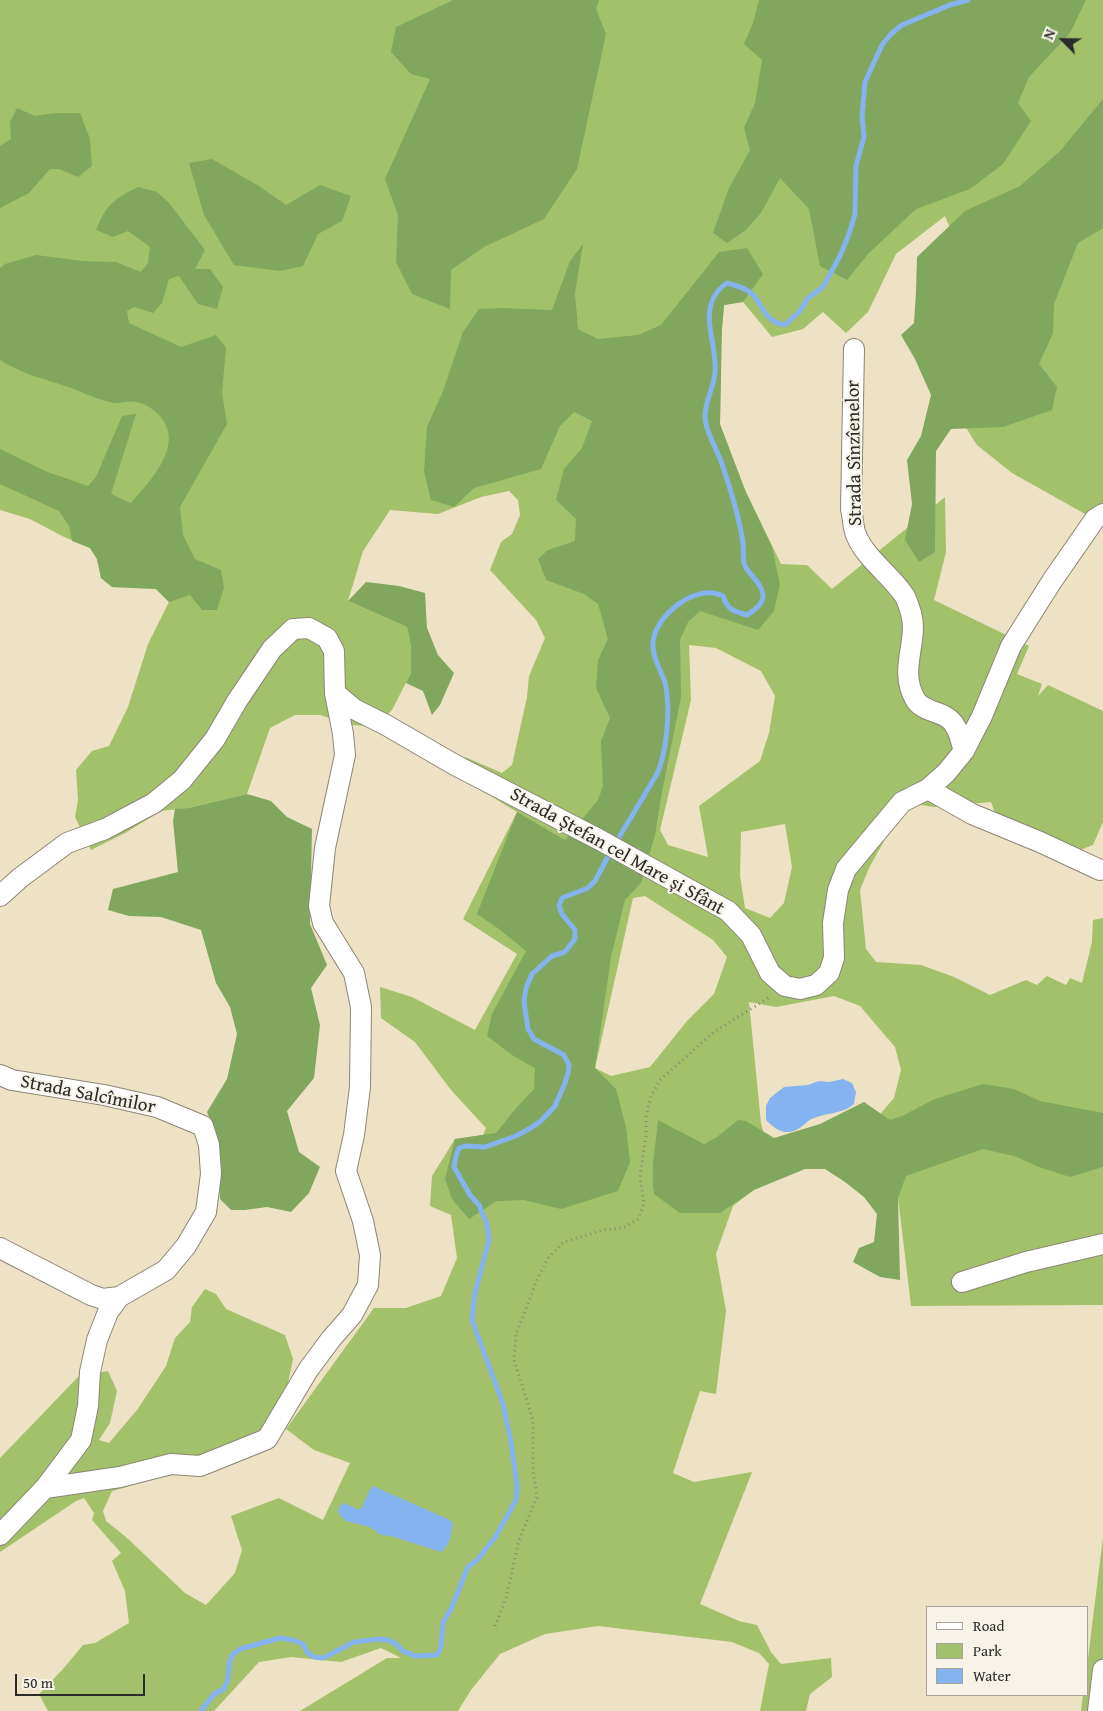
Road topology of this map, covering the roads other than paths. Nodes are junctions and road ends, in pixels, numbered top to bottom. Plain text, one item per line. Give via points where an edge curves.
1 (854, 349) dead end
2 (1103, 514) edge
3 (335, 693) junction
4 (964, 751) junction
5 (928, 789) junction
6 (1102, 873) edge
7 (0, 896) edge
8 (0, 1075) edge
9 (1103, 1244) edge
10 (0, 1248) edge
11 (962, 1282) dead end
12 (120, 1297) junction
13 (45, 1488) junction
14 (0, 1535) edge
15 (1103, 1670) edge
16 (1098, 1711) edge

1 - 4 street, Strada Sînzîenelor via 851,509 856,535 867,553 905,596 912,615 907,672 916,701 945,715 955,725
2 - 4 street via 1094,519 1011,646
3 - 5 street, Strada Ștefan cel Mare și Sfânt via 354,709 728,911 751,935 770,973 784,986 800,989 816,985 829,973 834,958 833,923 838,890 846,869 902,802
3 - 7 street via 334,651 326,638 309,628 293,629 272,650 215,739 182,780 154,804 105,829 67,843
3 - 13 street via 345,756 325,848 319,906 324,923 354,973 361,1006 360,1087 346,1171 363,1221 370,1255 368,1285 352,1315 308,1370 267,1439 200,1466 171,1464 120,1477
4 - 5 street
5 - 6 street via 972,814 1040,842
8 - 12 street, Strada Salcîmilor via 12,1080 157,1107 203,1126 209,1145 211,1174 206,1212 186,1246 166,1270
9 - 11 street via 1026,1262
10 - 12 street via 103,1299
12 - 13 street via 108,1312 97,1340 81,1440
13 - 14 street
15 - 16 street

